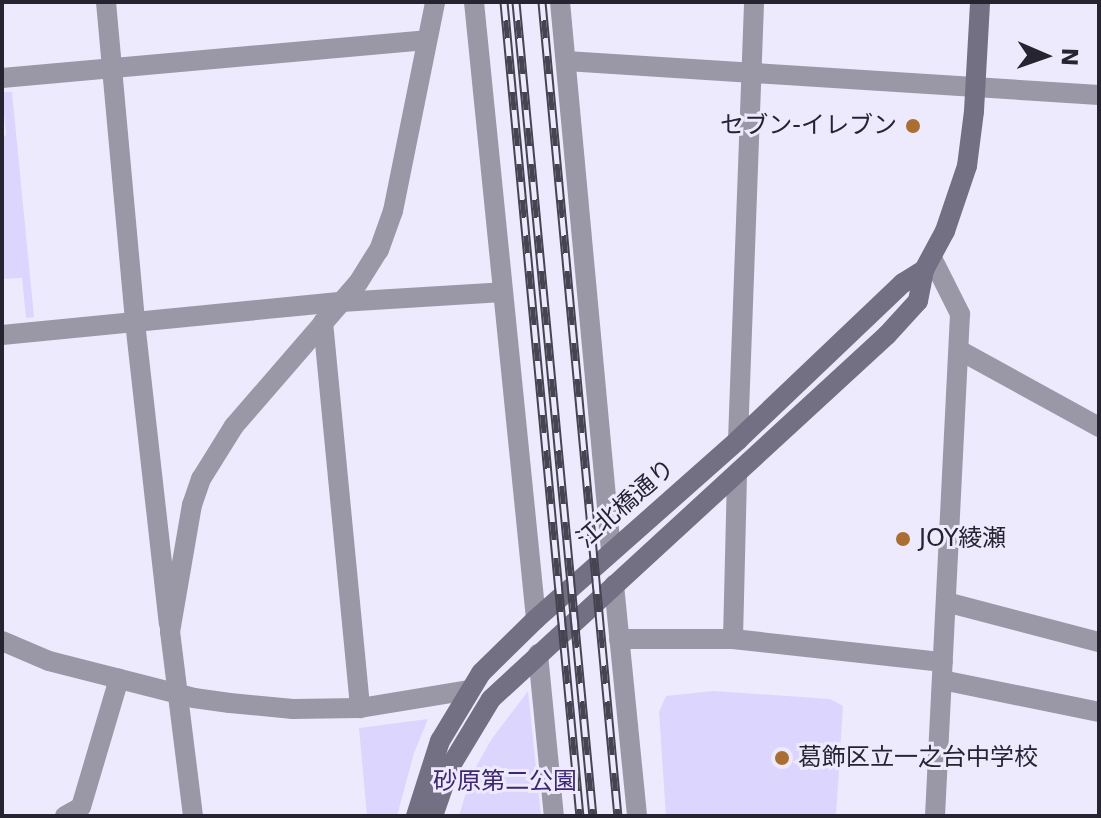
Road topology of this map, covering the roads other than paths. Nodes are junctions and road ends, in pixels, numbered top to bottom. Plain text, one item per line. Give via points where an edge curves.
1 (106, 2) edge
2 (435, 2) edge
3 (474, 2) edge
4 (560, 2) edge
5 (754, 2) edge
6 (980, 2) edge
7 (426, 40) junction
8 (566, 61) junction
9 (112, 67) junction
10 (751, 73) junction
11 (2, 78) edge
12 (976, 87) junction
13 (1099, 95) edge
14 (928, 264) junction
15 (503, 292) junction
16 (341, 302) junction
17 (135, 322) junction
18 (323, 322) junction
19 (2, 335) edge
20 (959, 350) junction
21 (1099, 427) edge
22 (738, 440) junction
23 (737, 475) junction
24 (611, 551) junction
25 (614, 585) junction
26 (946, 602) junction
27 (536, 619) junction
28 (170, 632) junction
29 (619, 639) junction
30 (733, 639) junction
31 (2, 641) edge
32 (1099, 642) edge
33 (538, 654) junction
34 (943, 671) junction
35 (119, 679) junction
36 (469, 690) junction
37 (176, 693) junction
38 (360, 708) junction
39 (1099, 712) edge
40 (73, 811) edge
41 (193, 816) edge
42 (416, 816) edge
43 (433, 816) edge
44 (554, 816) edge
45 (637, 816) edge
46 (935, 816) edge

1 - 9 street
2 - 7 street
3 - 15 street
4 - 8 street
5 - 10 street
6 - 12 main road
7 - 9 street
7 - 16 street via 387,232
8 - 10 street
8 - 24 street
9 - 11 street
9 - 17 street
10 - 12 street
10 - 22 street
12 - 13 street
12 - 14 main road via 967,166
14 - 20 street via 960,314
14 - 22 main road, 江北橋通り
14 - 23 main road via 918,301
15 - 16 street
15 - 27 street
16 - 17 street
16 - 18 street
17 - 19 street
17 - 28 street
18 - 28 street via 234,426 201,479 184,542
18 - 38 street
20 - 21 street
20 - 26 street
22 - 24 main road, 江北橋通り
23 - 25 main road
23 - 30 street
24 - 27 main road, 江北橋通り
25 - 29 street
25 - 33 main road
26 - 32 street
26 - 34 street
27 - 36 main road, 江北橋通り
28 - 37 street
29 - 30 street
29 - 45 street
30 - 34 street
31 - 35 street via 49,661
33 - 43 main road via 491,699 472,726
33 - 44 street
34 - 39 street
34 - 46 street
35 - 37 street
35 - 40 street
36 - 38 street
36 - 42 main road, 江北橋通り via 440,741
37 - 38 street via 293,709
37 - 41 street

